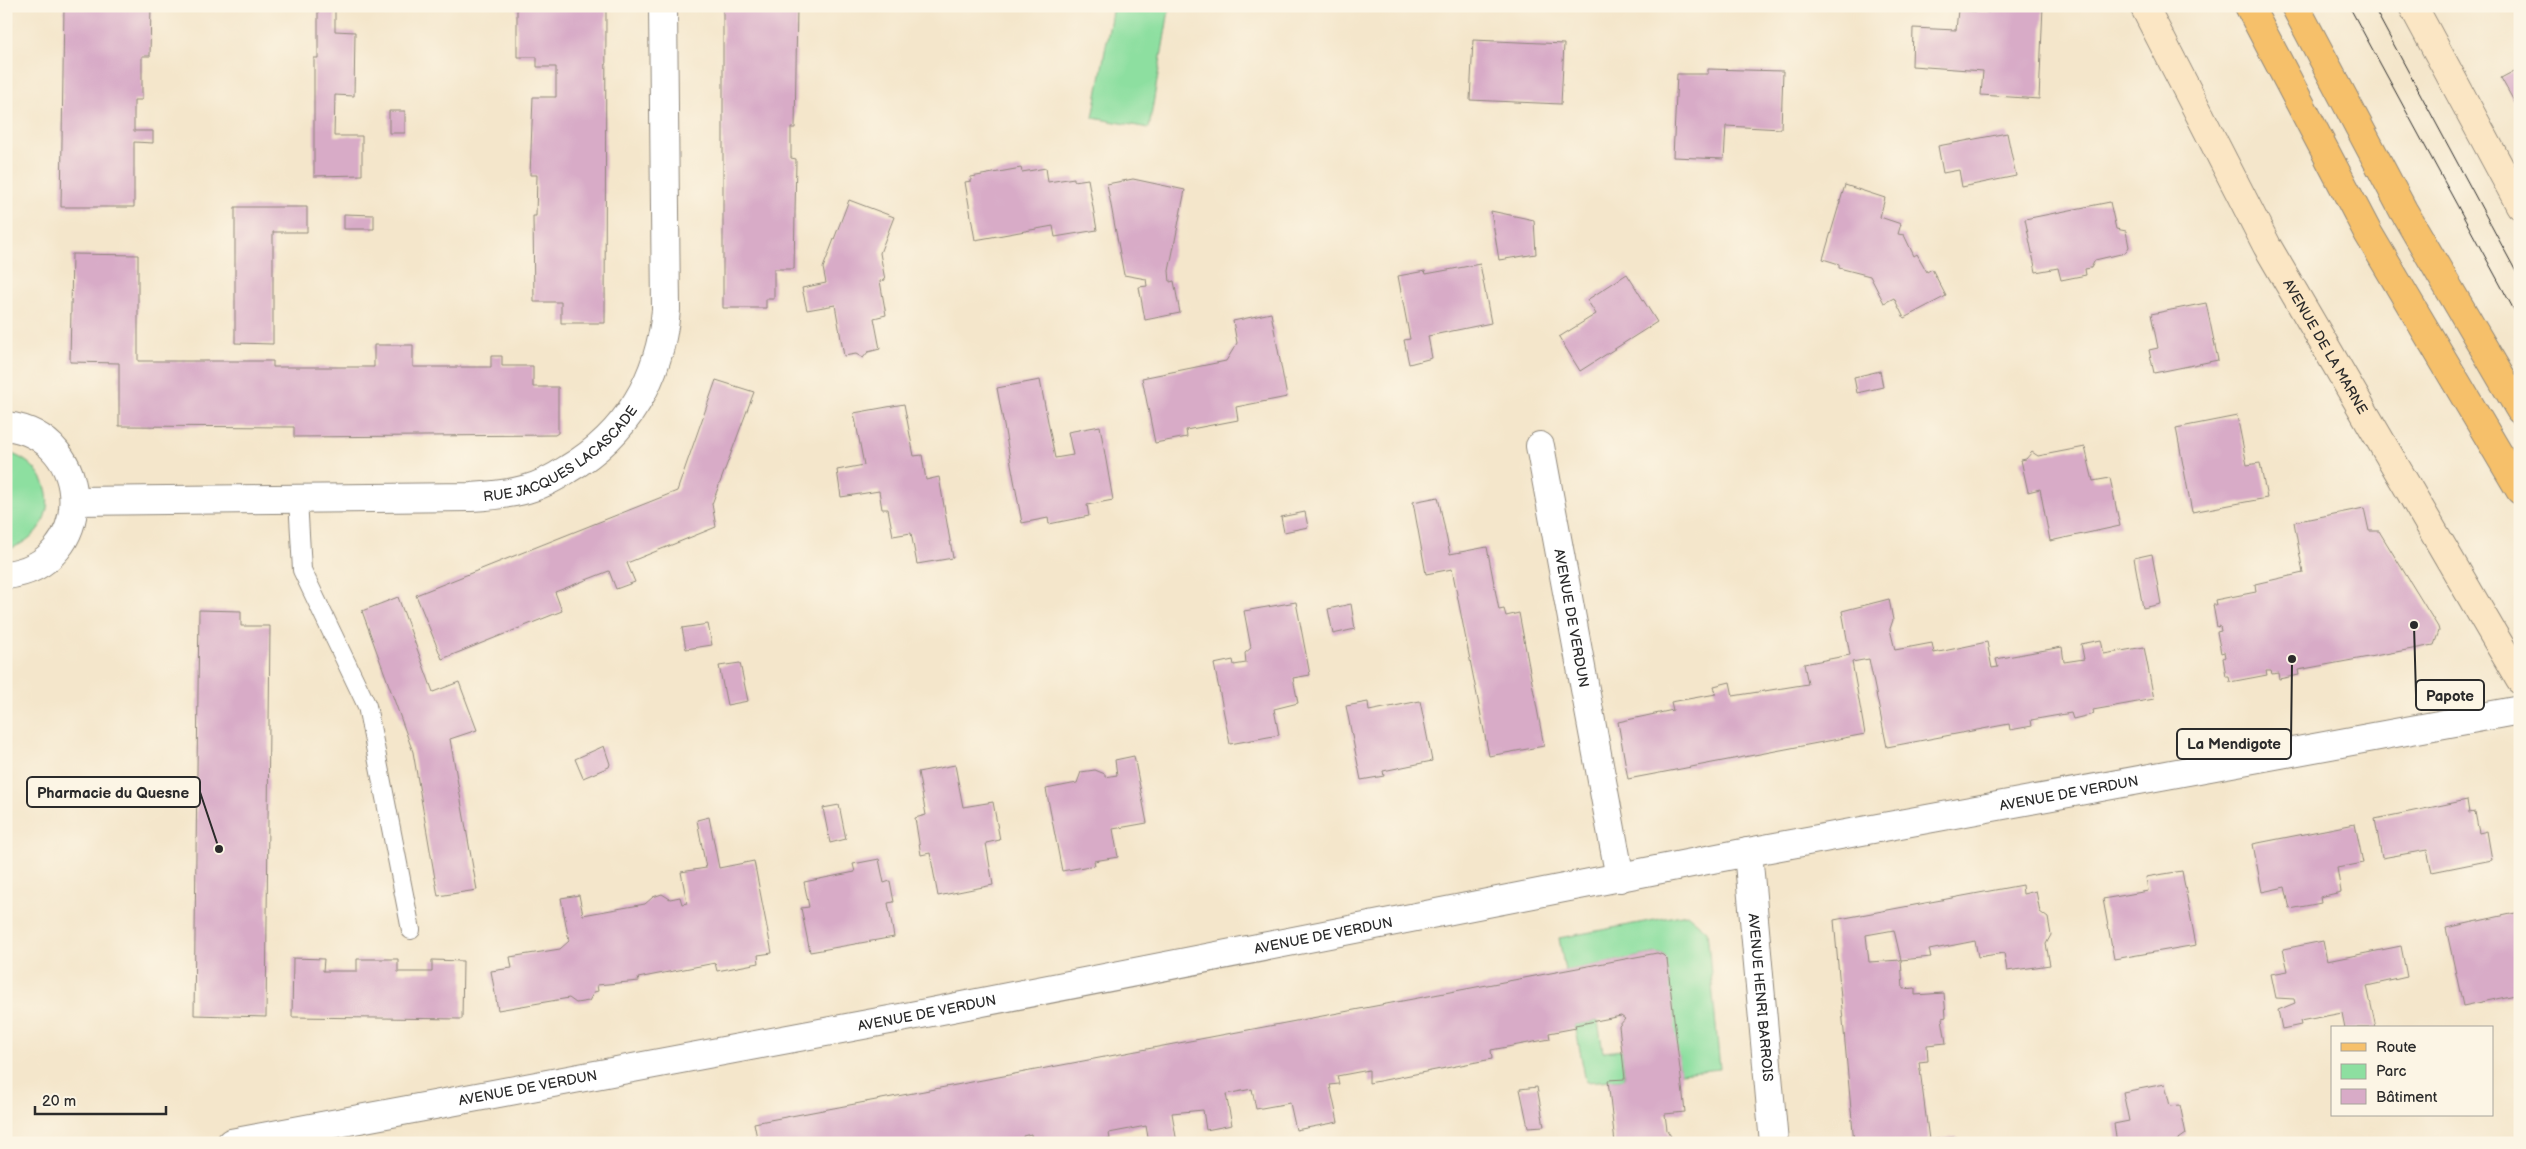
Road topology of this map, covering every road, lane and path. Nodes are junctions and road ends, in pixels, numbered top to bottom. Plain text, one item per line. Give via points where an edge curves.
1 (663, 6) edge
2 (2144, 6) edge
3 (2249, 6) edge
4 (2295, 6) edge
5 (2413, 6) edge
6 (2520, 205) edge
7 (2520, 410) edge
8 (6, 426) edge
9 (1540, 446) dead end
10 (2520, 490) edge
11 (298, 499) junction
12 (74, 501) junction
13 (6, 575) edge
14 (2520, 680) edge
15 (2520, 710) edge
16 (1748, 852) junction
17 (1620, 878) junction
18 (411, 930) dead end
19 (231, 1143) edge
20 (1774, 1143) edge

1 - 11 street, RUE JACQUES LACASCADE via 666,320 654,370 643,396 625,422 579,463 529,489 471,497
2 - 14 street, AVENUE DE LA MARNE via 2267,246
3 - 10 main road via 2377,248
4 - 7 main road via 2403,210
5 - 6 street
8 - 12 street via 31,433 52,447 71,477
9 - 17 street, AVENUE DE VERDUN
11 - 12 street, RUE JACQUES LACASCADE
11 - 18 lane via 302,570 367,706
12 - 13 street via 66,534 52,553 34,567
15 - 16 street, AVENUE DE VERDUN
16 - 17 street, AVENUE DE VERDUN
16 - 20 street, AVENUE HENRI BARROIS
17 - 19 street, AVENUE DE VERDUN via 911,1016

